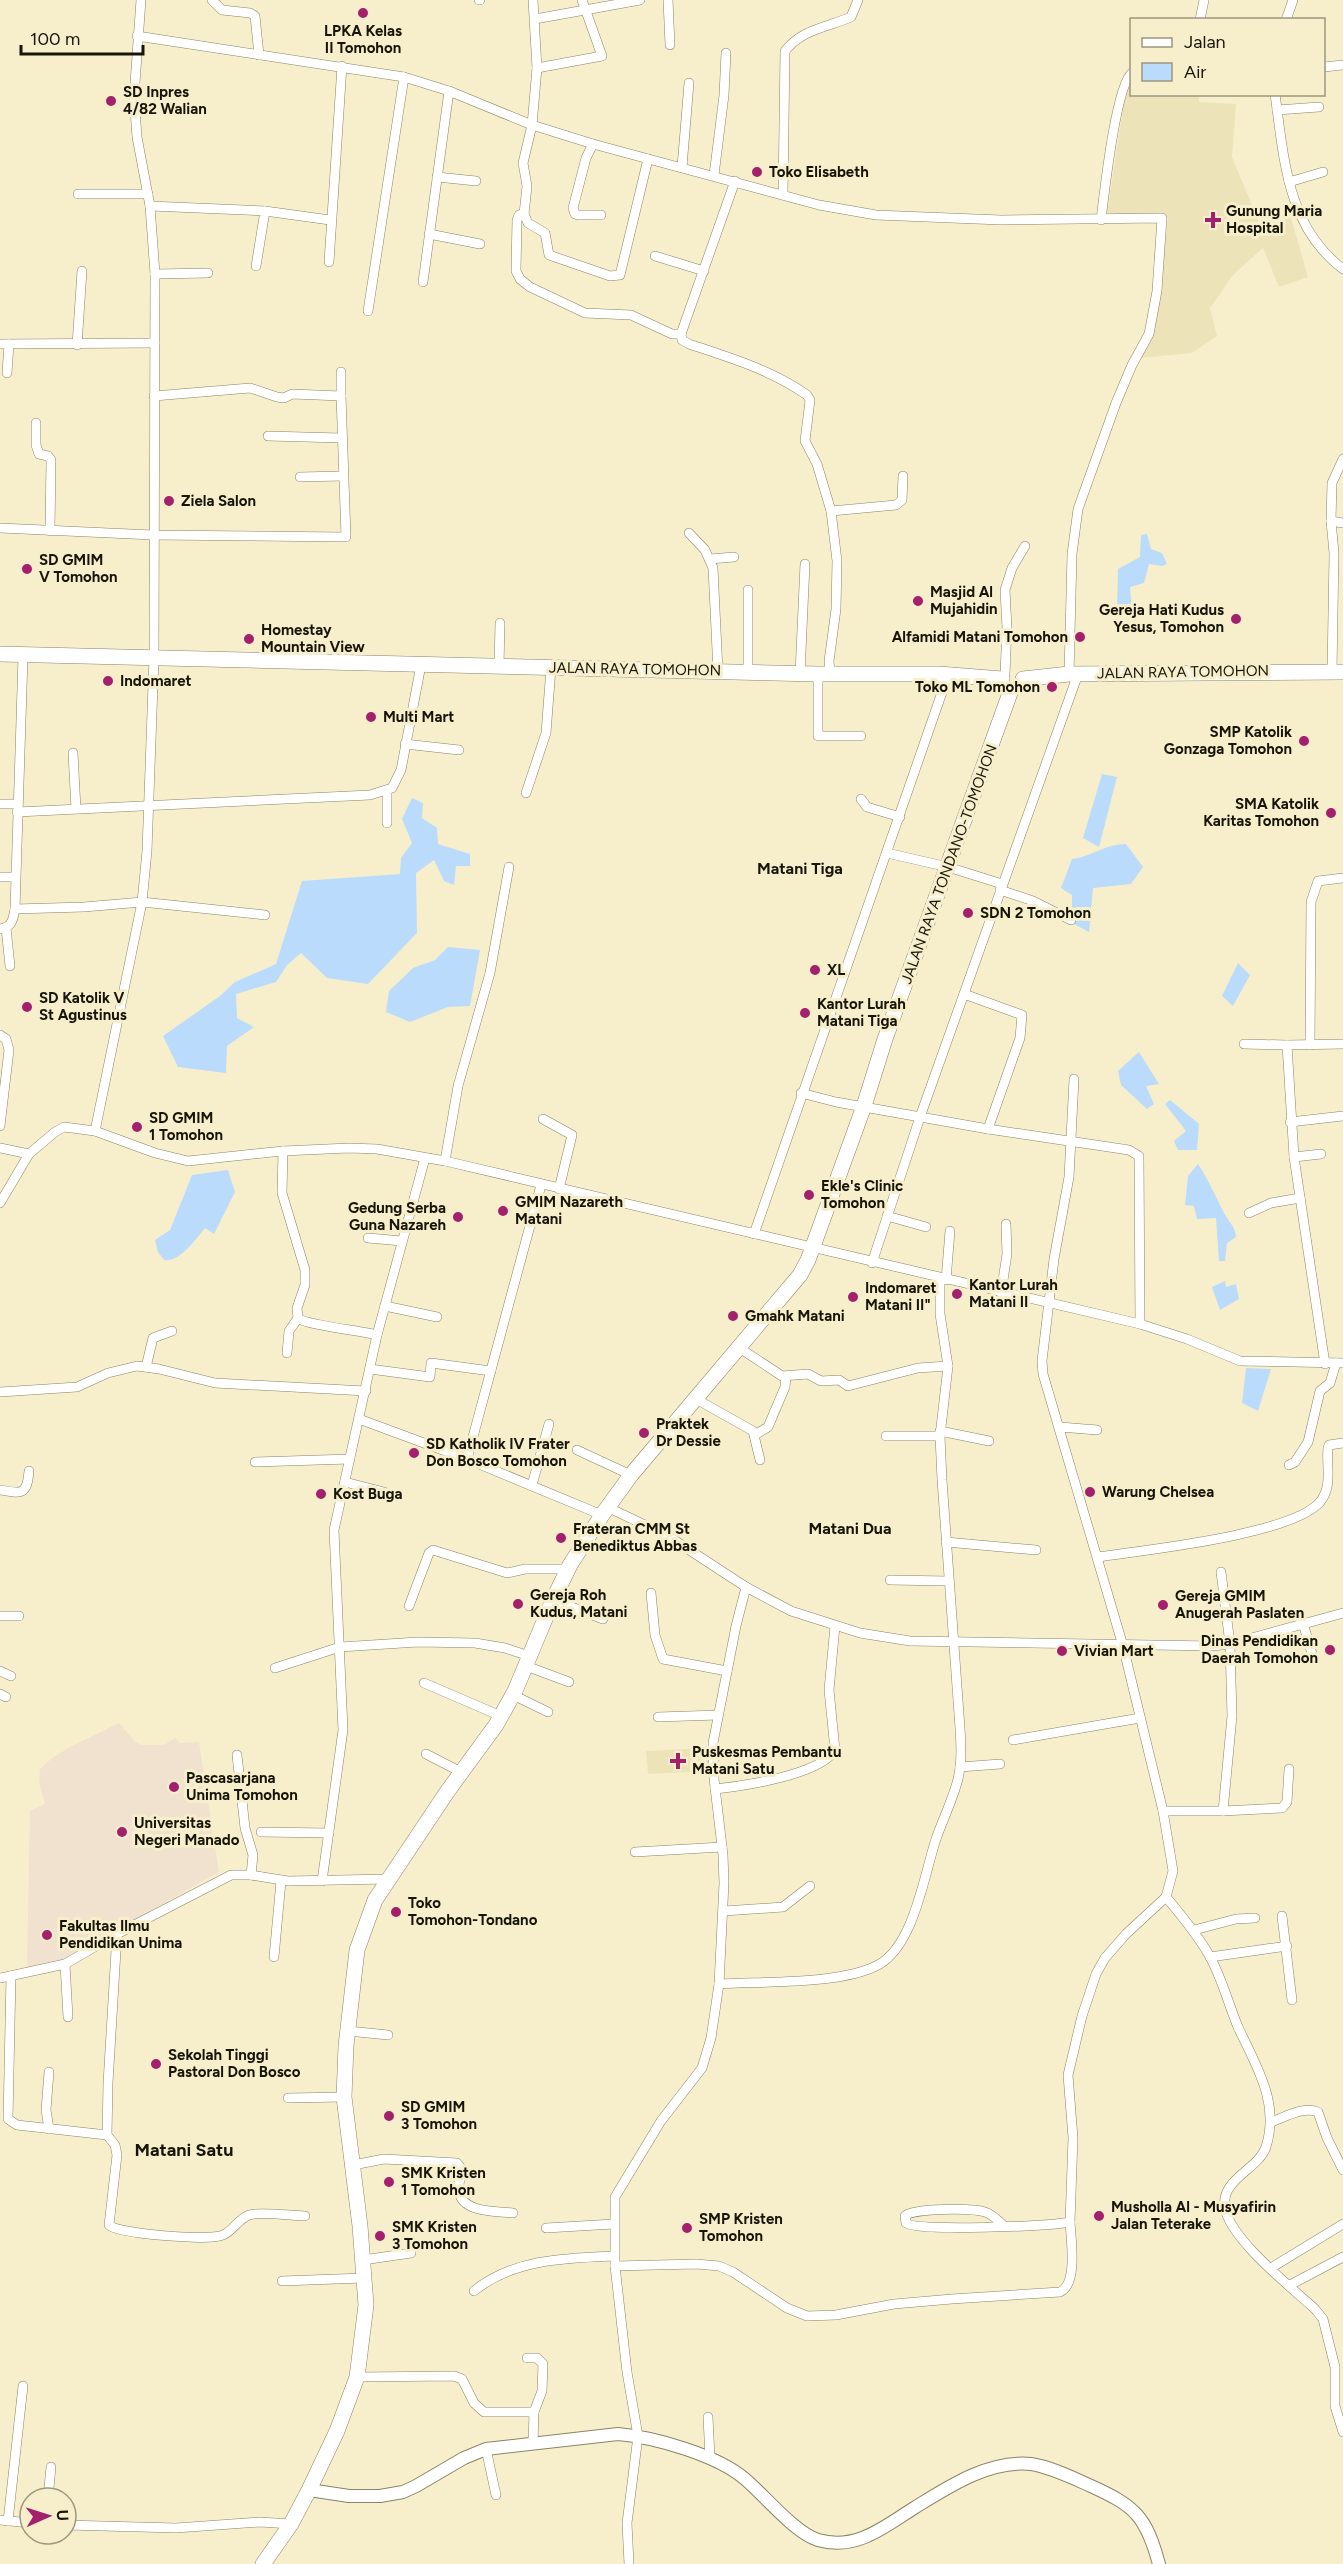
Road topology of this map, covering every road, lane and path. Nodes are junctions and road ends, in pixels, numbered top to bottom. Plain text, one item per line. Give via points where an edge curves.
1 (141, 0) edge
2 (212, 0) edge
3 (533, 0) edge
4 (582, 0) edge
5 (640, 0) edge
6 (668, 0) edge
7 (858, 0) edge
8 (1204, 0) edge
9 (1293, 0) edge
10 (586, 12) junction
11 (1200, 18) edge
12 (1287, 18) edge
13 (536, 20) junction
14 (137, 36) junction
15 (670, 45) dead end
16 (726, 52) dead end
17 (259, 55) junction
18 (1343, 65) edge
19 (342, 66) junction
20 (1325, 67) edge
21 (537, 68) junction
22 (1130, 74) edge
23 (404, 77) junction
24 (689, 83) dead end
25 (449, 92) junction
26 (1275, 96) edge
27 (1319, 107) dead end
28 (1277, 110) junction
29 (532, 125) junction
30 (593, 144) junction
31 (648, 159) junction
32 (682, 167) junction
33 (1323, 172) dead end
34 (714, 175) junction
35 (437, 177) junction
36 (476, 181) dead end
37 (735, 181) junction
38 (1289, 182) junction
39 (78, 194) dead end
40 (148, 194) junction
41 (783, 195) junction
42 (150, 206) junction
43 (265, 211) junction
44 (524, 214) junction
45 (601, 215) dead end
46 (330, 220) junction
47 (1101, 220) junction
48 (429, 234) junction
49 (480, 244) dead end
50 (655, 256) dead end
51 (329, 262) dead end
52 (256, 266) dead end
53 (1343, 269) edge
54 (82, 271) dead end
55 (704, 271) junction
56 (208, 273) dead end
57 (155, 274) junction
58 (423, 282) dead end
59 (368, 311) dead end
60 (681, 334) junction
61 (155, 343) junction
62 (4, 344) edge
63 (77, 345) junction
64 (341, 372) dead end
65 (7, 373) dead end
66 (154, 396) junction
67 (341, 396) junction
68 (36, 423) dead end
69 (268, 436) dead end
70 (341, 438) junction
71 (1343, 459) edge
72 (342, 476) junction
73 (903, 476) dead end
74 (300, 477) dead end
75 (831, 511) junction
76 (1331, 521) junction
77 (1343, 523) edge
78 (0, 528) edge
79 (50, 531) junction
80 (689, 533) dead end
81 (153, 535) junction
82 (1025, 546) dead end
83 (734, 557) dead end
84 (710, 559) junction
85 (805, 564) dead end
86 (748, 590) dead end
87 (500, 623) dead end
88 (0, 654) edge
89 (22, 657) junction
90 (154, 657) junction
91 (421, 665) junction
92 (499, 666) junction
93 (551, 668) junction
94 (718, 671) junction
95 (748, 672) junction
96 (1338, 672) edge
97 (800, 673) junction
98 (824, 674) junction
99 (1074, 674) junction
100 (948, 675) junction
101 (1003, 676) junction
102 (1023, 679) junction
103 (1010, 693) junction
104 (861, 736) dead end
105 (405, 744) junction
106 (459, 750) dead end
107 (73, 753) dead end
108 (387, 791) junction
109 (526, 793) dead end
110 (861, 799) dead end
111 (0, 804) edge
112 (148, 806) junction
113 (17, 808) junction
114 (76, 809) junction
115 (900, 817) junction
116 (387, 823) dead end
117 (887, 853) junction
118 (509, 867) dead end
119 (948, 867) junction
120 (15, 876) junction
121 (0, 877) edge
122 (1343, 878) edge
123 (1001, 887) junction
124 (142, 902) junction
125 (15, 909) junction
126 (265, 915) dead end
127 (1071, 920) dead end
128 (3, 929) edge
129 (10, 966) dead end
130 (964, 994) junction
131 (0, 1035) edge
132 (1244, 1044) dead end
133 (1343, 1044) edge
134 (1287, 1045) junction
135 (1310, 1045) junction
136 (1074, 1079) dead end
137 (801, 1093) junction
138 (864, 1106) junction
139 (920, 1116) junction
140 (1343, 1116) edge
141 (543, 1119) dead end
142 (1290, 1122) junction
143 (0, 1126) edge
144 (988, 1129) junction
145 (94, 1131) junction
146 (1071, 1143) junction
147 (0, 1148) edge
148 (283, 1151) junction
149 (29, 1154) junction
150 (1321, 1154) dead end
151 (1294, 1157) junction
152 (425, 1158) junction
153 (445, 1161) junction
154 (542, 1185) junction
155 (559, 1190) junction
156 (1300, 1198) junction
157 (0, 1203) edge
158 (1249, 1213) dead end
159 (887, 1216) junction
160 (1006, 1224) dead end
161 (926, 1227) dead end
162 (950, 1231) dead end
163 (754, 1234) junction
164 (368, 1238) dead end
165 (402, 1241) junction
166 (812, 1247) junction
167 (872, 1263) junction
168 (943, 1280) junction
169 (1001, 1293) junction
170 (1049, 1302) junction
171 (385, 1306) junction
172 (437, 1317) dead end
173 (298, 1318) junction
174 (1140, 1324) junction
175 (172, 1331) dead end
176 (377, 1335) junction
177 (738, 1347) junction
178 (287, 1353) dead end
179 (1335, 1363) edge
180 (948, 1366) junction
181 (146, 1367) junction
182 (370, 1369) junction
183 (491, 1371) junction
184 (786, 1377) junction
185 (366, 1391) junction
186 (0, 1392) edge
187 (696, 1400) junction
188 (359, 1419) junction
189 (549, 1424) dead end
190 (1060, 1427) junction
191 (1097, 1430) dead end
192 (940, 1433) junction
193 (755, 1435) junction
194 (886, 1436) dead end
195 (989, 1441) dead end
196 (1308, 1442) junction
197 (1343, 1443) edge
198 (1329, 1447) junction
199 (577, 1450) dead end
200 (350, 1459) junction
201 (466, 1459) junction
202 (760, 1460) dead end
203 (255, 1462) dead end
204 (1289, 1465) dead end
205 (29, 1471) dead end
206 (631, 1475) junction
207 (345, 1482) junction
208 (531, 1485) junction
209 (0, 1490) edge
210 (384, 1492) dead end
211 (605, 1511) junction
212 (946, 1542) junction
213 (1036, 1550) dead end
214 (1098, 1557) junction
215 (568, 1569) junction
216 (1221, 1572) dead end
217 (890, 1580) dead end
218 (948, 1581) junction
219 (746, 1587) junction
220 (651, 1593) dead end
221 (553, 1600) junction
222 (409, 1606) dead end
223 (1342, 1613) edge
224 (0, 1616) edge
225 (19, 1616) dead end
226 (603, 1619) dead end
227 (1303, 1623) junction
228 (1343, 1623) edge
229 (835, 1626) junction
230 (955, 1642) junction
231 (1230, 1644) junction
232 (1123, 1646) junction
233 (340, 1647) junction
234 (1313, 1657) dead end
235 (528, 1661) junction
236 (275, 1668) dead end
237 (0, 1671) edge
238 (728, 1671) junction
239 (11, 1676) dead end
240 (569, 1682) dead end
241 (424, 1683) dead end
242 (513, 1695) junction
243 (548, 1712) dead end
244 (718, 1715) junction
245 (501, 1716) junction
246 (658, 1717) dead end
247 (1140, 1718) junction
248 (1013, 1740) dead end
249 (426, 1754) dead end
250 (237, 1755) dead end
251 (1000, 1764) dead end
252 (960, 1767) junction
253 (1289, 1769) dead end
254 (461, 1772) junction
255 (715, 1789) junction
256 (1223, 1811) junction
257 (1163, 1812) junction
258 (261, 1832) dead end
259 (329, 1833) junction
260 (722, 1847) junction
261 (634, 1852) dead end
262 (251, 1875) junction
263 (390, 1879) junction
264 (281, 1881) junction
265 (322, 1881) junction
266 (810, 1886) dead end
267 (1166, 1897) junction
268 (724, 1911) junction
269 (1282, 1916) dead end
270 (1256, 1917) dead end
271 (1194, 1930) junction
272 (117, 1934) junction
273 (1287, 1946) junction
274 (274, 1957) dead end
275 (1210, 1957) junction
276 (65, 1964) junction
277 (11, 1976) junction
278 (0, 1978) edge
279 (719, 1984) junction
280 (1292, 2000) dead end
281 (68, 2017) dead end
282 (348, 2031) junction
283 (388, 2036) dead end
284 (50, 2072) dead end
285 (344, 2097) junction
286 (288, 2098) dead end
287 (1271, 2122) junction
288 (49, 2129) junction
289 (107, 2135) junction
290 (352, 2165) junction
291 (1343, 2170) edge
292 (513, 2212) dead end
293 (305, 2216) dead end
294 (1070, 2222) junction
295 (614, 2224) junction
296 (1343, 2224) edge
297 (1004, 2226) junction
298 (546, 2228) dead end
299 (411, 2253) dead end
300 (1343, 2257) edge
301 (363, 2260) junction
302 (614, 2261) junction
303 (1270, 2268) junction
304 (364, 2278) junction
305 (282, 2281) dead end
306 (1290, 2285) junction
307 (474, 2291) dead end
308 (527, 2358) dead end
309 (357, 2377) junction
310 (23, 2386) dead end
311 (534, 2412) junction
312 (708, 2416) dead end
313 (1343, 2432) edge
314 (638, 2436) junction
315 (533, 2443) junction
316 (486, 2449) junction
317 (710, 2458) junction
318 (51, 2467) dead end
319 (49, 2486) edge
320 (309, 2490) junction
321 (495, 2495) dead end
322 (4, 2521) edge
323 (291, 2524) junction
324 (78, 2525) edge
325 (263, 2564) edge
326 (629, 2564) edge
327 (1159, 2564) edge

1 - 14 street
2 - 17 street via 222,10 255,16
3 - 13 street
4 - 10 street
5 - 10 street
6 - 15 street
7 - 41 street via 851,16 811,31 791,43 786,51
8 - 11 street
9 - 12 street
10 - 13 street
10 - 21 street via 602,56
13 - 21 street
14 - 17 street
14 - 40 street via 136,117
16 - 34 street
17 - 19 street
18 - 20 street
19 - 23 street
19 - 46 street
21 - 29 street
22 - 47 street via 1119,103
23 - 25 street
23 - 59 street
24 - 32 street
25 - 29 street
25 - 35 street
26 - 28 street
27 - 28 street
28 - 38 street
29 - 30 street
29 - 44 street via 523,163 527,186
30 - 31 street
30 - 45 street via 573,208 578,215
31 - 32 street
31 - 44 street via 620,276 552,257 547,252 545,233 528,224
32 - 34 street
33 - 38 street
34 - 37 street
35 - 36 street
35 - 48 street
37 - 41 street
37 - 55 street
38 - 53 street via 1308,233 1326,256
39 - 40 street
40 - 42 street
41 - 47 street via 876,215
42 - 43 street
42 - 57 street
43 - 46 street
43 - 52 street
44 - 60 street via 517,220 514,262 520,279 530,287 585,313 631,315 672,334
46 - 51 street
47 - 99 street via 1159,217 1162,225 1149,334 1125,380 1078,509 1072,554
48 - 49 street
48 - 58 street
50 - 55 street
54 - 63 street
55 - 60 street
56 - 57 street
57 - 61 street
60 - 75 street via 689,344 759,368 807,395 811,406 805,441 819,470
61 - 63 street
61 - 66 street
62 - 63 street
62 - 65 street
64 - 67 street
66 - 67 street via 250,388 277,397
66 - 81 street
67 - 70 street
68 - 79 street via 37,450 51,460
69 - 70 street
70 - 72 street
71 - 76 street via 1332,483
72 - 74 street
72 - 81 street via 346,537
73 - 75 street via 902,500 896,505
75 - 98 street via 837,561 836,609
76 - 77 street
76 - 96 street
78 - 79 street
79 - 81 street
80 - 84 street
81 - 90 street
82 - 101 street via 1005,590
83 - 84 street
84 - 94 street via 715,586
85 - 97 street
86 - 95 street
87 - 92 street
88 - 89 highway, JALAN RAYA TOMOHON
89 - 90 highway, JALAN RAYA TOMOHON
89 - 113 street
90 - 91 highway, JALAN RAYA TOMOHON
90 - 112 street
91 - 92 highway, JALAN RAYA TOMOHON
91 - 105 street
92 - 93 highway, JALAN RAYA TOMOHON
93 - 94 highway, JALAN RAYA TOMOHON
93 - 109 street via 548,723
94 - 95 highway, JALAN RAYA TOMOHON
95 - 97 highway, JALAN RAYA TOMOHON
96 - 99 highway, JALAN RAYA TOMOHON
97 - 98 highway, JALAN RAYA TOMOHON
98 - 100 highway, JALAN RAYA TOMOHON
98 - 104 street via 818,736
99 - 102 highway, JALAN RAYA TOMOHON
99 - 123 street
100 - 101 highway, JALAN RAYA TOMOHON
100 - 115 street
101 - 102 highway, JALAN RAYA TOMOHON via 1014,671
101 - 103 highway via 1003,688
102 - 103 highway via 1021,688
103 - 119 highway, JALAN RAYA TONDANO-TOMOHON
105 - 106 street
105 - 108 street via 397,780
107 - 114 street
108 - 112 street
108 - 116 street
110 - 115 street via 867,807
111 - 113 street
112 - 114 street
112 - 124 street
113 - 114 street
113 - 120 street
115 - 117 street
117 - 119 street
117 - 137 street
118 - 153 street via 489,973 458,1086
119 - 123 street
119 - 138 highway, JALAN RAYA TONDANO-TOMOHON
120 - 121 street
120 - 125 street
122 - 135 street via 1318,881 1311,902
123 - 127 street
123 - 130 street
124 - 125 street
124 - 126 street
124 - 145 street
125 - 128 street via 12,923
128 - 129 street
130 - 139 street
130 - 144 street via 1022,1015 1020,1038
131 - 143 street via 6,1038 9,1050
132 - 134 street
133 - 135 street
134 - 135 street
134 - 142 street
136 - 146 street
137 - 138 street
137 - 163 street
138 - 139 street
138 - 166 highway, JALAN RAYA TONDANO-TOMOHON
139 - 144 street
139 - 159 street
140 - 142 street
141 - 155 street via 572,1135
142 - 151 street
144 - 146 street
145 - 148 street via 188,1161
145 - 149 street via 64,1127
146 - 170 street
146 - 174 street via 1129,1150 1139,1156
147 - 149 street
148 - 152 street via 377,1149
148 - 173 street via 282,1193 305,1270
149 - 157 street
150 - 151 street
151 - 156 street
152 - 153 street
152 - 165 street
153 - 154 street
154 - 155 street
154 - 183 street
155 - 163 street
156 - 158 street via 1271,1203
156 - 179 street
159 - 161 street
159 - 167 street
160 - 169 street via 1007,1254
162 - 168 street
163 - 166 street
164 - 165 street
165 - 171 street
166 - 167 street
166 - 177 highway, JALAN RAYA TONDANO-TOMOHON via 800,1275
167 - 168 street
168 - 169 street
168 - 180 street via 940,1314
169 - 170 street
170 - 174 street
170 - 190 street via 1043,1374
171 - 172 street
171 - 176 street
173 - 176 street
173 - 178 street via 289,1331
174 - 179 street via 1240,1361
175 - 181 street via 153,1338
176 - 182 street
177 - 184 street
177 - 187 highway, JALAN RAYA TONDANO-TOMOHON
179 - 196 street via 1330,1383 1320,1391
180 - 184 street via 918,1368 848,1386 839,1380 820,1380 808,1374
180 - 192 street
181 - 185 street via 215,1383
181 - 186 street via 123,1368 77,1387
182 - 183 street via 430,1377 431,1363
182 - 185 street
183 - 201 street
184 - 193 street via 768,1427
185 - 188 street
187 - 193 street
187 - 206 highway, JALAN RAYA TONDANO-TOMOHON
188 - 200 street
188 - 201 street
189 - 208 street
190 - 191 street
190 - 214 street
192 - 194 street
192 - 195 street
192 - 212 street
193 - 202 street
196 - 198 street
196 - 204 street
197 - 198 street
198 - 214 street via 1325,1494 1305,1512 1257,1530 1202,1542
199 - 206 street
200 - 203 street
200 - 207 street
201 - 208 street
205 - 209 street via 24,1491
206 - 211 highway, JALAN RAYA TONDANO-TOMOHON
207 - 210 street
207 - 233 street via 334,1530
208 - 211 street
211 - 215 highway, JALAN RAYA TONDANO-TOMOHON
211 - 219 street via 668,1536
212 - 213 street
212 - 218 street
214 - 232 street
215 - 221 highway, JALAN RAYA TONDANO-TOMOHON
215 - 222 street via 507,1573 433,1550
216 - 231 street
217 - 218 street
218 - 230 street
219 - 229 street via 791,1611
219 - 238 street
220 - 238 street via 655,1635 663,1659
221 - 226 street
221 - 235 highway, JALAN RAYA TONDANO-TOMOHON
223 - 227 street
223 - 228 street
224 - 225 street
227 - 231 street
227 - 234 street
229 - 230 street via 882,1638
229 - 255 street via 829,1689 835,1750 831,1756 778,1779
230 - 232 street
230 - 252 street
231 - 232 street
231 - 256 street via 1232,1716
232 - 247 street
233 - 235 street via 475,1643 505,1648
233 - 236 street
233 - 259 street via 343,1730
235 - 240 street
235 - 242 highway, JALAN RAYA TONDANO-TOMOHON
237 - 239 street
238 - 244 street
241 - 245 street
242 - 243 street
242 - 245 highway, JALAN RAYA TONDANO-TOMOHON
244 - 246 street
244 - 255 street via 713,1743
245 - 254 highway, JALAN RAYA TONDANO-TOMOHON
247 - 248 street
247 - 257 street
249 - 254 street
250 - 262 street via 245,1828 253,1855
251 - 252 street
252 - 279 street via 912,1917 888,1959 839,1976
253 - 256 street via 1287,1802 1281,1808
254 - 263 highway, JALAN RAYA TONDANO-TOMOHON
255 - 260 street
256 - 257 street
257 - 267 street via 1173,1871
258 - 259 street
259 - 265 street
260 - 261 street
260 - 268 street
262 - 264 street
262 - 272 street via 225,1877
263 - 265 street
263 - 282 highway, JALAN RAYA TONDANO-TOMOHON via 375,1900 357,1950
264 - 265 street
264 - 274 street
266 - 268 street via 783,1907
267 - 271 street
267 - 294 street via 1105,1958 1082,2016 1068,2075 1073,2138
268 - 279 street
269 - 273 street
270 - 271 street
271 - 275 street
272 - 276 street
272 - 289 street
273 - 275 street
273 - 280 street
275 - 287 street via 1265,2082
276 - 277 street
276 - 281 street
277 - 278 street
277 - 288 street via 8,2119 17,2125
279 - 295 street via 702,2068 661,2121 615,2197
282 - 283 street
282 - 285 highway, JALAN RAYA TONDANO-TOMOHON
284 - 288 street via 46,2110
285 - 286 street
285 - 290 highway, JALAN RAYA TONDANO-TOMOHON
287 - 291 street via 1301,2111 1318,2112
287 - 303 street via 1265,2150 1235,2181 1225,2199 1227,2215 1235,2229
288 - 289 street
289 - 293 street via 117,2154 108,2219 112,2228 215,2237 226,2234 250,2215
290 - 292 street via 384,2158 457,2163 461,2168 459,2192 465,2203 484,2210
290 - 301 highway, JALAN RAYA TONDANO-TOMOHON
294 - 297 street
294 - 302 street via 1071,2274 1068,2285 1060,2292 894,2304 836,2315 797,2313 719,2266
295 - 298 street
295 - 302 street
296 - 303 street
297 - 297 street via 913,2227 906,2223 905,2216 919,2211 978,2211 991,2215
299 - 301 street
300 - 306 street
301 - 304 highway, JALAN RAYA TONDANO-TOMOHON
302 - 307 street via 548,2260 489,2280
302 - 314 street
303 - 306 street
304 - 305 street
304 - 309 highway, JALAN RAYA TONDANO-TOMOHON via 366,2305
306 - 313 street via 1323,2319 1335,2367 1335,2406
308 - 311 street via 537,2358 543,2364 542,2391
309 - 311 street via 454,2376 462,2379 474,2403 484,2412
309 - 320 highway, JALAN RAYA TONDANO-TOMOHON via 337,2432
310 - 322 street
311 - 315 street
312 - 317 street
314 - 315 main road via 618,2434
314 - 317 main road
314 - 326 street via 627,2523
315 - 316 main road
316 - 320 main road via 403,2492 367,2497
316 - 321 street
317 - 327 main road via 732,2469 816,2540 831,2542 852,2541 879,2532 984,2470 1036,2465 1088,2485 1133,2509
318 - 319 street
320 - 323 highway, JALAN RAYA TONDANO-TOMOHON
323 - 324 street via 260,2522 176,2528
323 - 325 highway, JALAN RAYA TONDANO-TOMOHON

